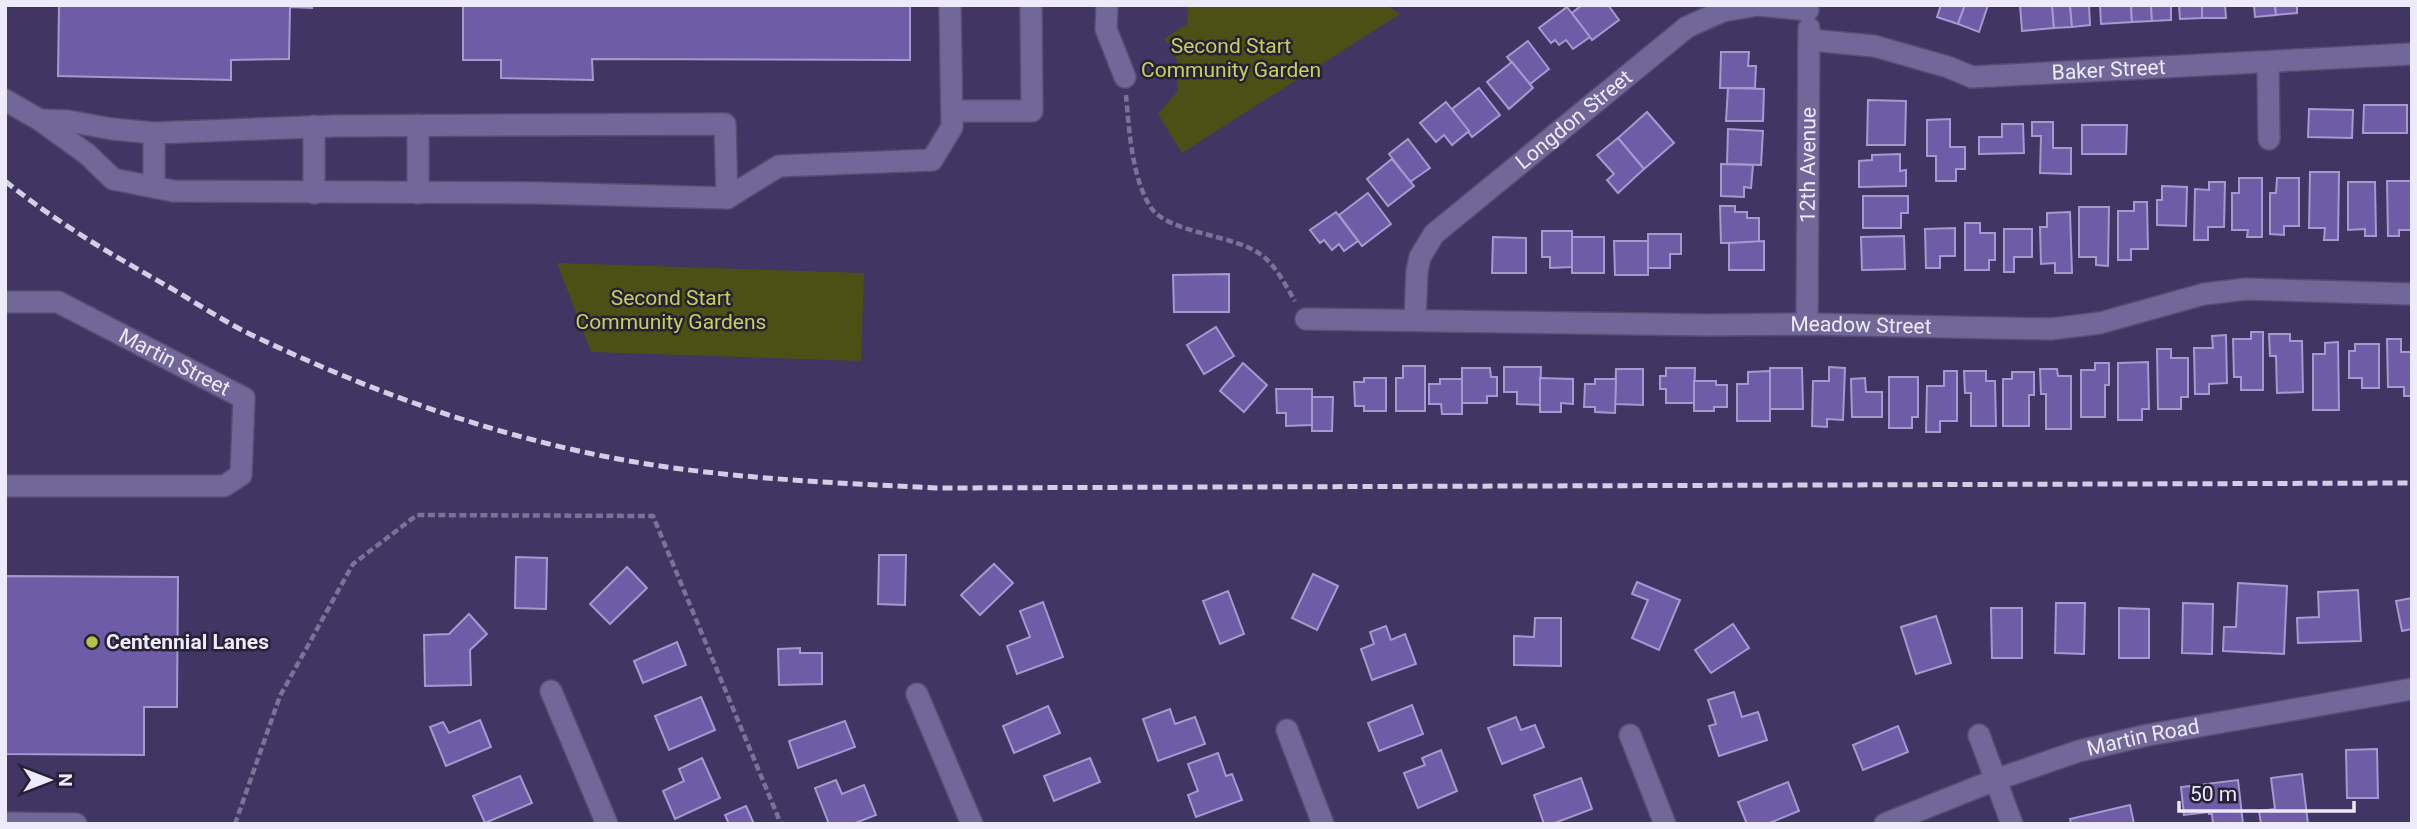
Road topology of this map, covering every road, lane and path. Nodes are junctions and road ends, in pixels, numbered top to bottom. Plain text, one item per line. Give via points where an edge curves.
1 (950, 5) edge
2 (1031, 5) edge
3 (1107, 5) edge
4 (1808, 8) edge
5 (1810, 40) junction
6 (2412, 54) edge
7 (2268, 62) junction
8 (1125, 77) joint
9 (5, 100) edge
10 (952, 111) junction
11 (40, 120) junction
12 (418, 125) junction
13 (314, 127) junction
14 (154, 133) junction
15 (2269, 139) dead end
16 (155, 187) junction
17 (314, 192) junction
18 (418, 193) junction
19 (727, 198) junction
20 (2412, 294) edge
21 (5, 302) edge
22 (1306, 319) joint
23 (1415, 320) junction
24 (1807, 324) junction
25 (5, 486) edge
26 (2412, 690) edge
27 (551, 691) dead end
28 (917, 694) dead end
29 (1287, 730) dead end
30 (1630, 735) dead end
31 (1979, 735) dead end
32 (1995, 780) junction
33 (5, 822) edge
34 (42, 823) edge
35 (76, 824) edge
36 (235, 824) edge
37 (607, 824) edge
38 (781, 824) edge
39 (972, 824) edge
40 (1323, 824) edge
41 (1665, 824) edge
42 (1885, 824) edge
43 (2012, 824) edge

1 - 10 street
2 - 10 street via 1032,111
3 - 8 street via 1106,29
4 - 5 street, 12th Avenue
4 - 23 street, Longdon Street via 1758,5 1723,11 1687,27 1434,234 1420,257
5 - 7 street, Baker Street via 1874,46 1972,77
5 - 24 street, 12th Avenue
6 - 7 street, Baker Street
7 - 15 street
8 - 22 path via 1129,130 1141,189 1154,212 1262,255
9 - 11 street
10 - 19 street via 952,127 932,160 779,166
11 - 14 street
11 - 16 street via 113,178
12 - 13 street
12 - 18 street
12 - 19 street via 725,124
13 - 14 street
13 - 17 street
14 - 16 street
16 - 17 street
17 - 18 street
18 - 19 street
20 - 24 street, Meadow Street via 2246,289 2204,294 2101,323 2051,329
21 - 25 street, Martin Street via 58,302 244,398 241,475 223,486
22 - 23 street, Meadow Street
23 - 24 street, Meadow Street
26 - 32 street, Martin Road via 2148,735 2079,751
27 - 37 street
28 - 39 street
29 - 40 street
30 - 41 street
31 - 32 street
32 - 42 street, Martin Road
32 - 43 street
33 - 34 street
34 - 35 street
36 - 38 path via 280,696 354,564 417,515 653,516

